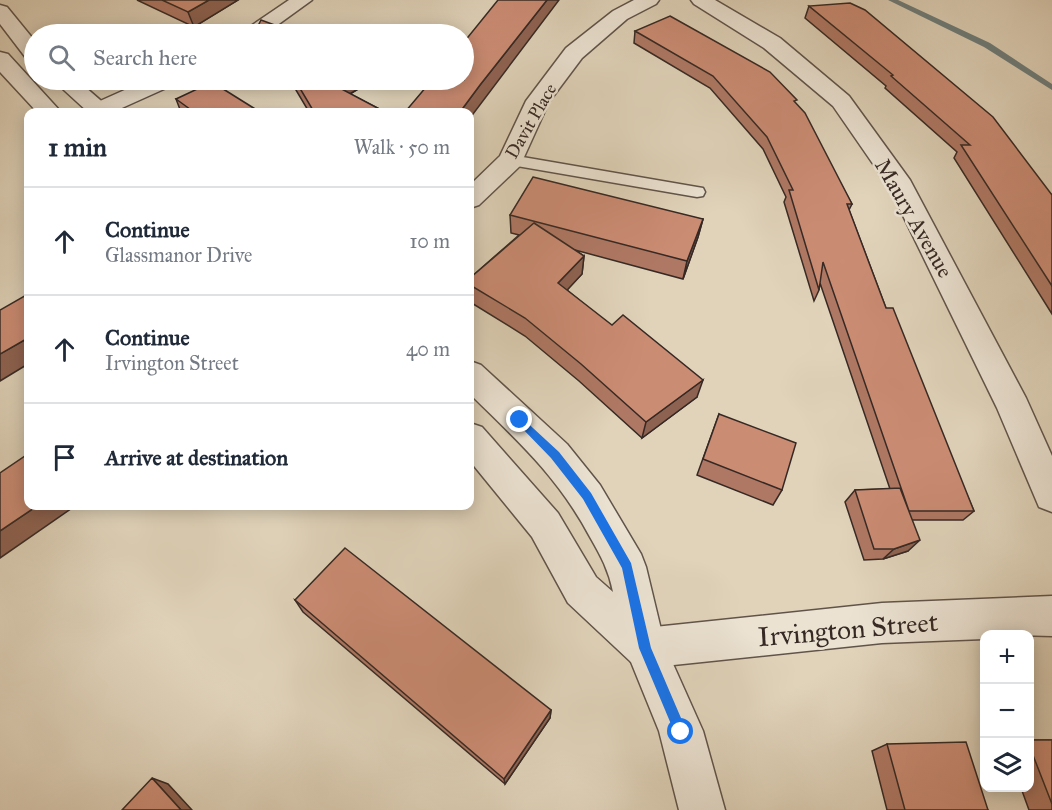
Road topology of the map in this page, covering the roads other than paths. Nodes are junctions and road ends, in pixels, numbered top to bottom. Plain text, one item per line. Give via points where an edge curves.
1 (302, 0) edge
2 (649, 0) edge
3 (701, 0) edge
4 (0, 11) edge
5 (267, 24) edge
6 (24, 41) edge
7 (0, 58) edge
8 (24, 84) edge
9 (30, 90) edge
10 (76, 90) edge
11 (144, 90) edge
12 (46, 108) edge
13 (97, 108) edge
14 (107, 108) edge
15 (511, 160) junction
16 (697, 192) dead end
17 (474, 195) edge
18 (474, 378) edge
19 (520, 420) junction
20 (475, 443) edge
21 (1052, 496) edge
22 (1052, 616) edge
23 (645, 648) junction
24 (702, 810) edge

1 - 5 street
2 - 15 street, Davit Place via 620,15 574,53 538,101
3 - 21 street, Maury Avenue via 772,43 841,101 901,186 1014,408
4 - 6 street
7 - 8 street
9 - 12 street
10 - 13 street
11 - 14 street
15 - 16 lane
15 - 17 street, Davit Place
18 - 19 street
19 - 20 street
19 - 23 street via 555,455 587,496 627,567
20 - 23 street via 545,525 582,590
22 - 23 street, Irvington Street via 882,623
23 - 24 street via 681,732

